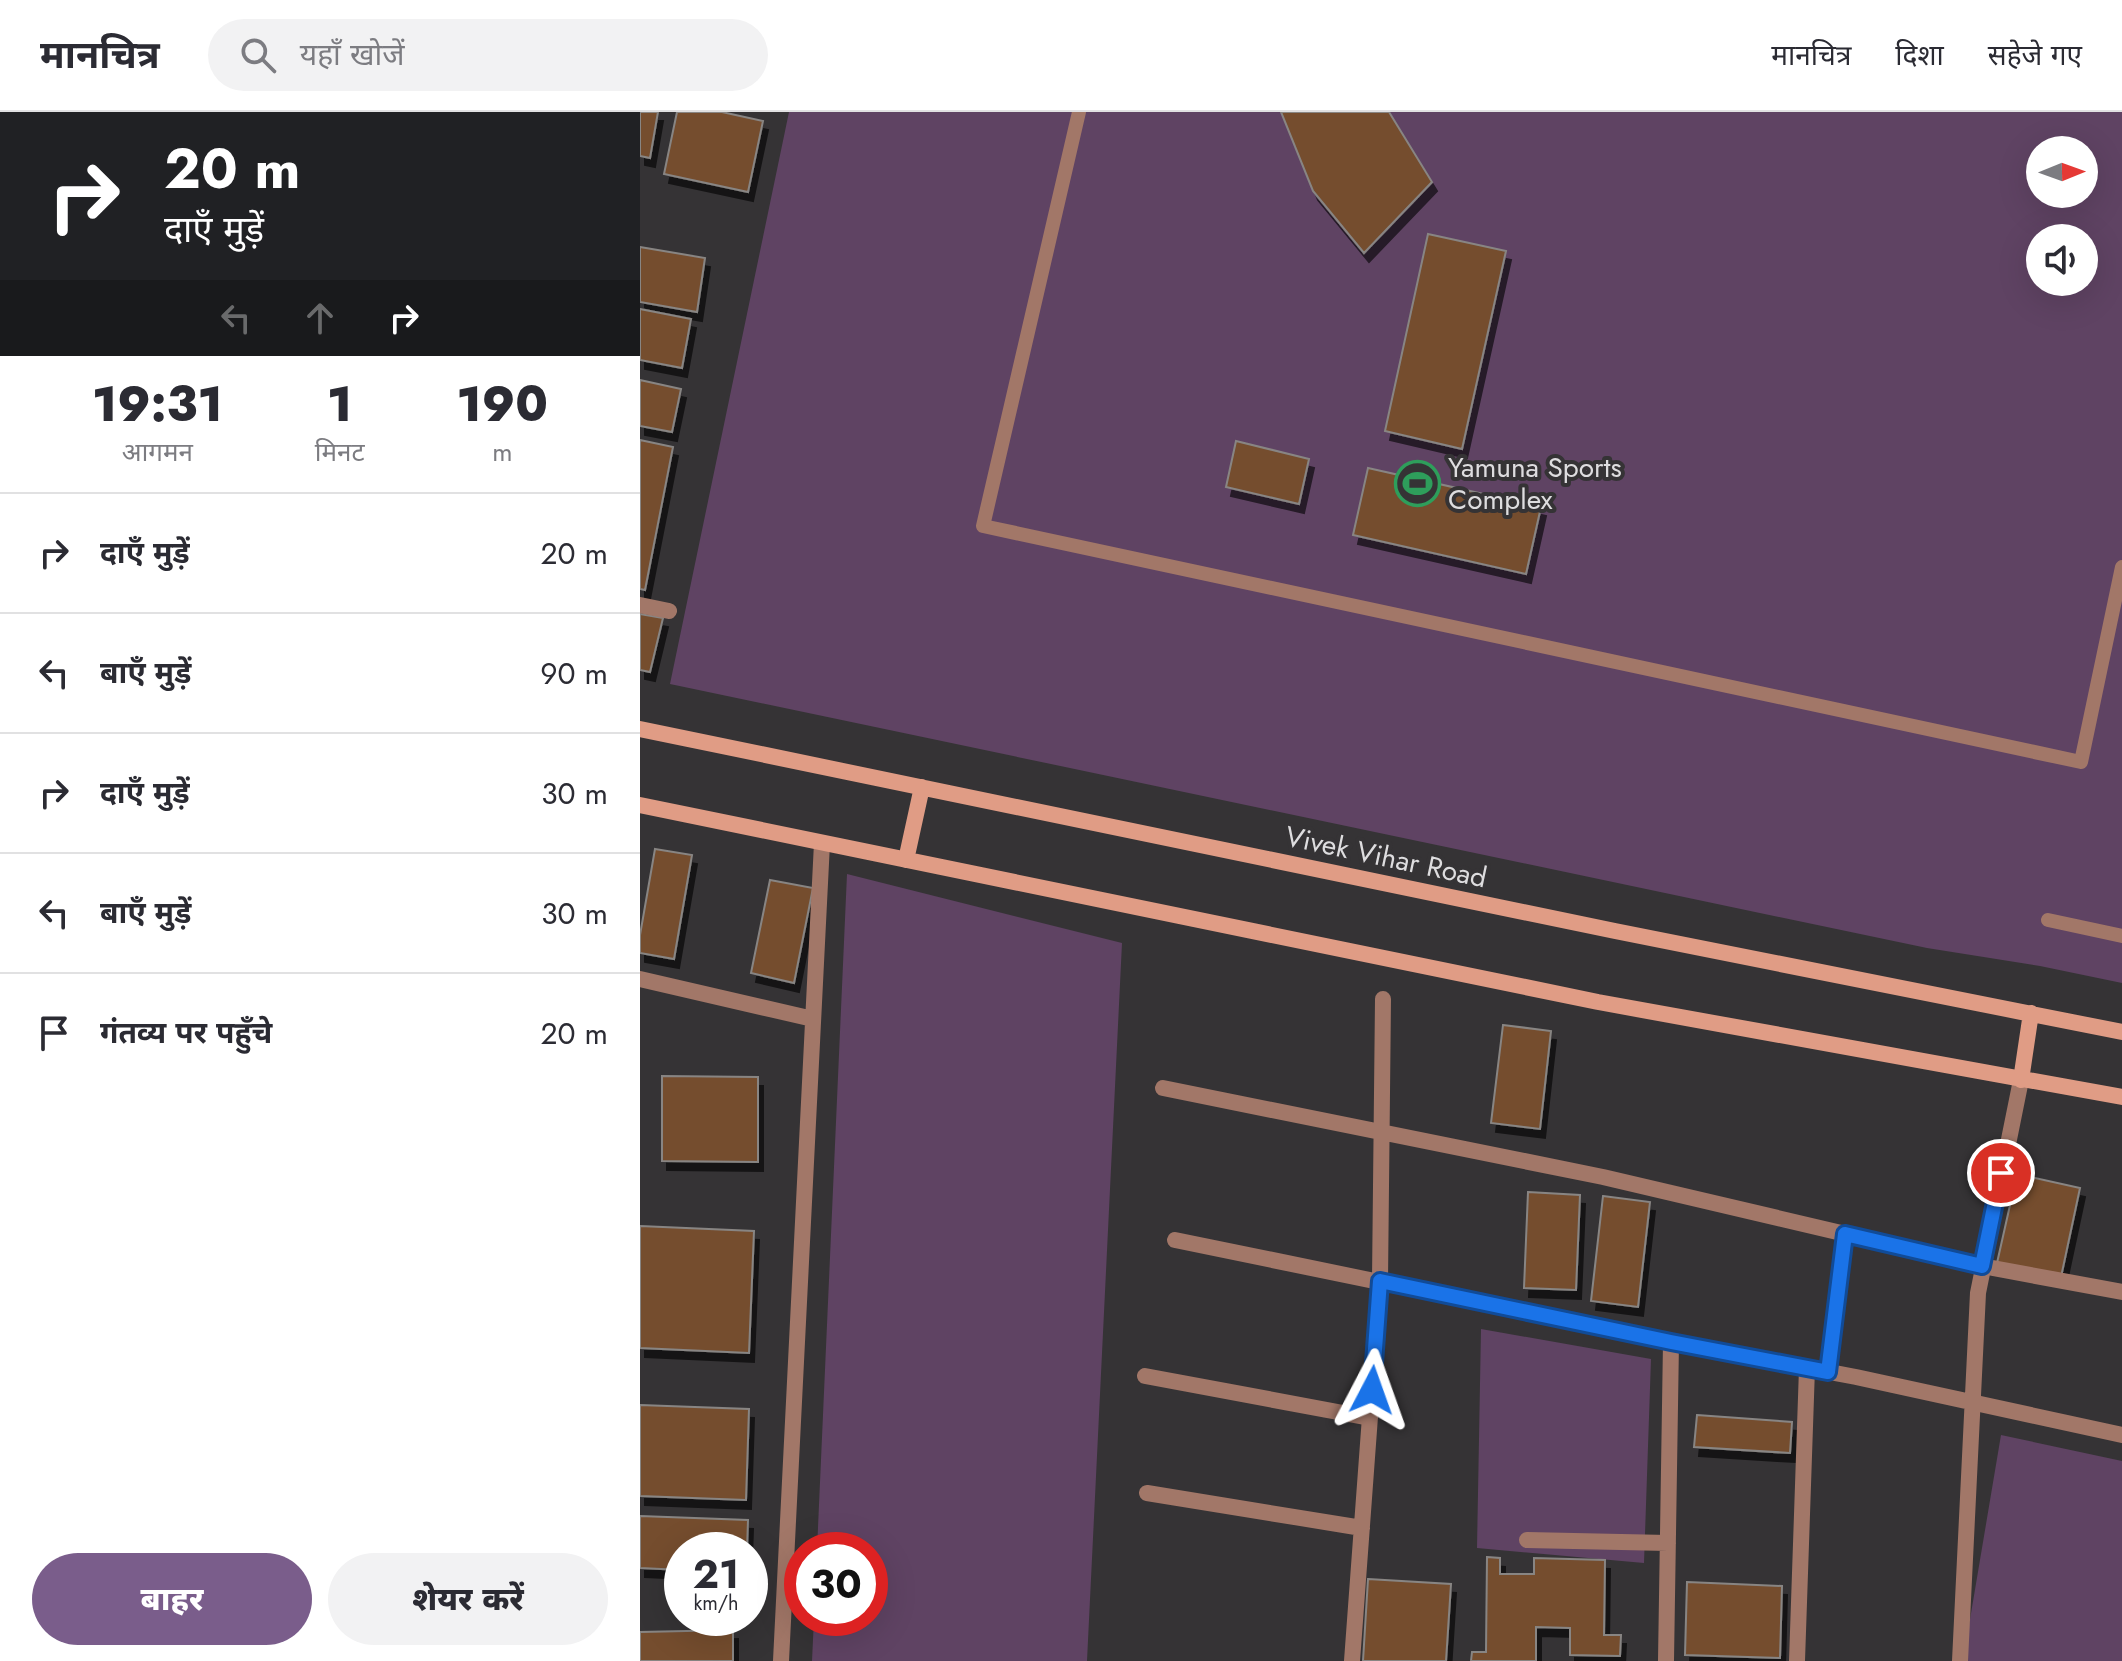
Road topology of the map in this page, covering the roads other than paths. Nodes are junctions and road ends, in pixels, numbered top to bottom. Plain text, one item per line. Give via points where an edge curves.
1 (1079, 112) edge
2 (2122, 567) edge
3 (640, 605) edge
4 (669, 611) dead end
5 (640, 729) edge
6 (922, 787) junction
7 (640, 805) edge
8 (822, 843) junction
9 (906, 860) junction
10 (2048, 920) dead end
11 (2122, 936) edge
12 (640, 979) edge
13 (1383, 999) dead end
14 (2031, 1013) junction
15 (813, 1019) junction
16 (2122, 1032) edge
17 (2021, 1080) junction
18 (1163, 1088) dead end
19 (2122, 1097) edge
20 (1381, 1132) junction
21 (1845, 1234) junction
22 (1175, 1240) dead end
23 (1982, 1266) junction
24 (1380, 1281) junction
25 (2122, 1292) edge
26 (1671, 1342) junction
27 (1807, 1368) junction
28 (1828, 1372) junction
29 (1145, 1376) dead end
30 (1972, 1402) junction
31 (1370, 1418) junction
32 (2122, 1435) edge
33 (1147, 1493) dead end
34 (1362, 1528) junction
35 (1527, 1540) dead end
36 (1668, 1543) junction
37 (781, 1661) edge
38 (1352, 1661) edge
39 (1666, 1661) edge
40 (1797, 1661) edge
41 (1960, 1661) edge

1 - 2 lane via 983,526 2081,762
3 - 4 street
5 - 6 street, Vivek Vihar Road
6 - 9 street
6 - 14 street, Vivek Vihar Road
7 - 8 street
8 - 9 street
8 - 15 street
9 - 17 street via 1598,1002
10 - 11 lane
12 - 15 street
13 - 20 street
14 - 16 street, Vivek Vihar Road
14 - 17 street
15 - 37 street
17 - 19 street
17 - 23 street
18 - 20 street
20 - 21 street
20 - 24 street
21 - 23 street
21 - 28 street
22 - 24 street
23 - 25 street
23 - 30 street
24 - 26 street
24 - 31 street
26 - 27 street
26 - 36 street
27 - 28 street
27 - 40 street
28 - 30 street
29 - 31 street
30 - 32 street
30 - 41 street
31 - 34 street
33 - 34 street
34 - 38 street
35 - 36 street
36 - 39 street

